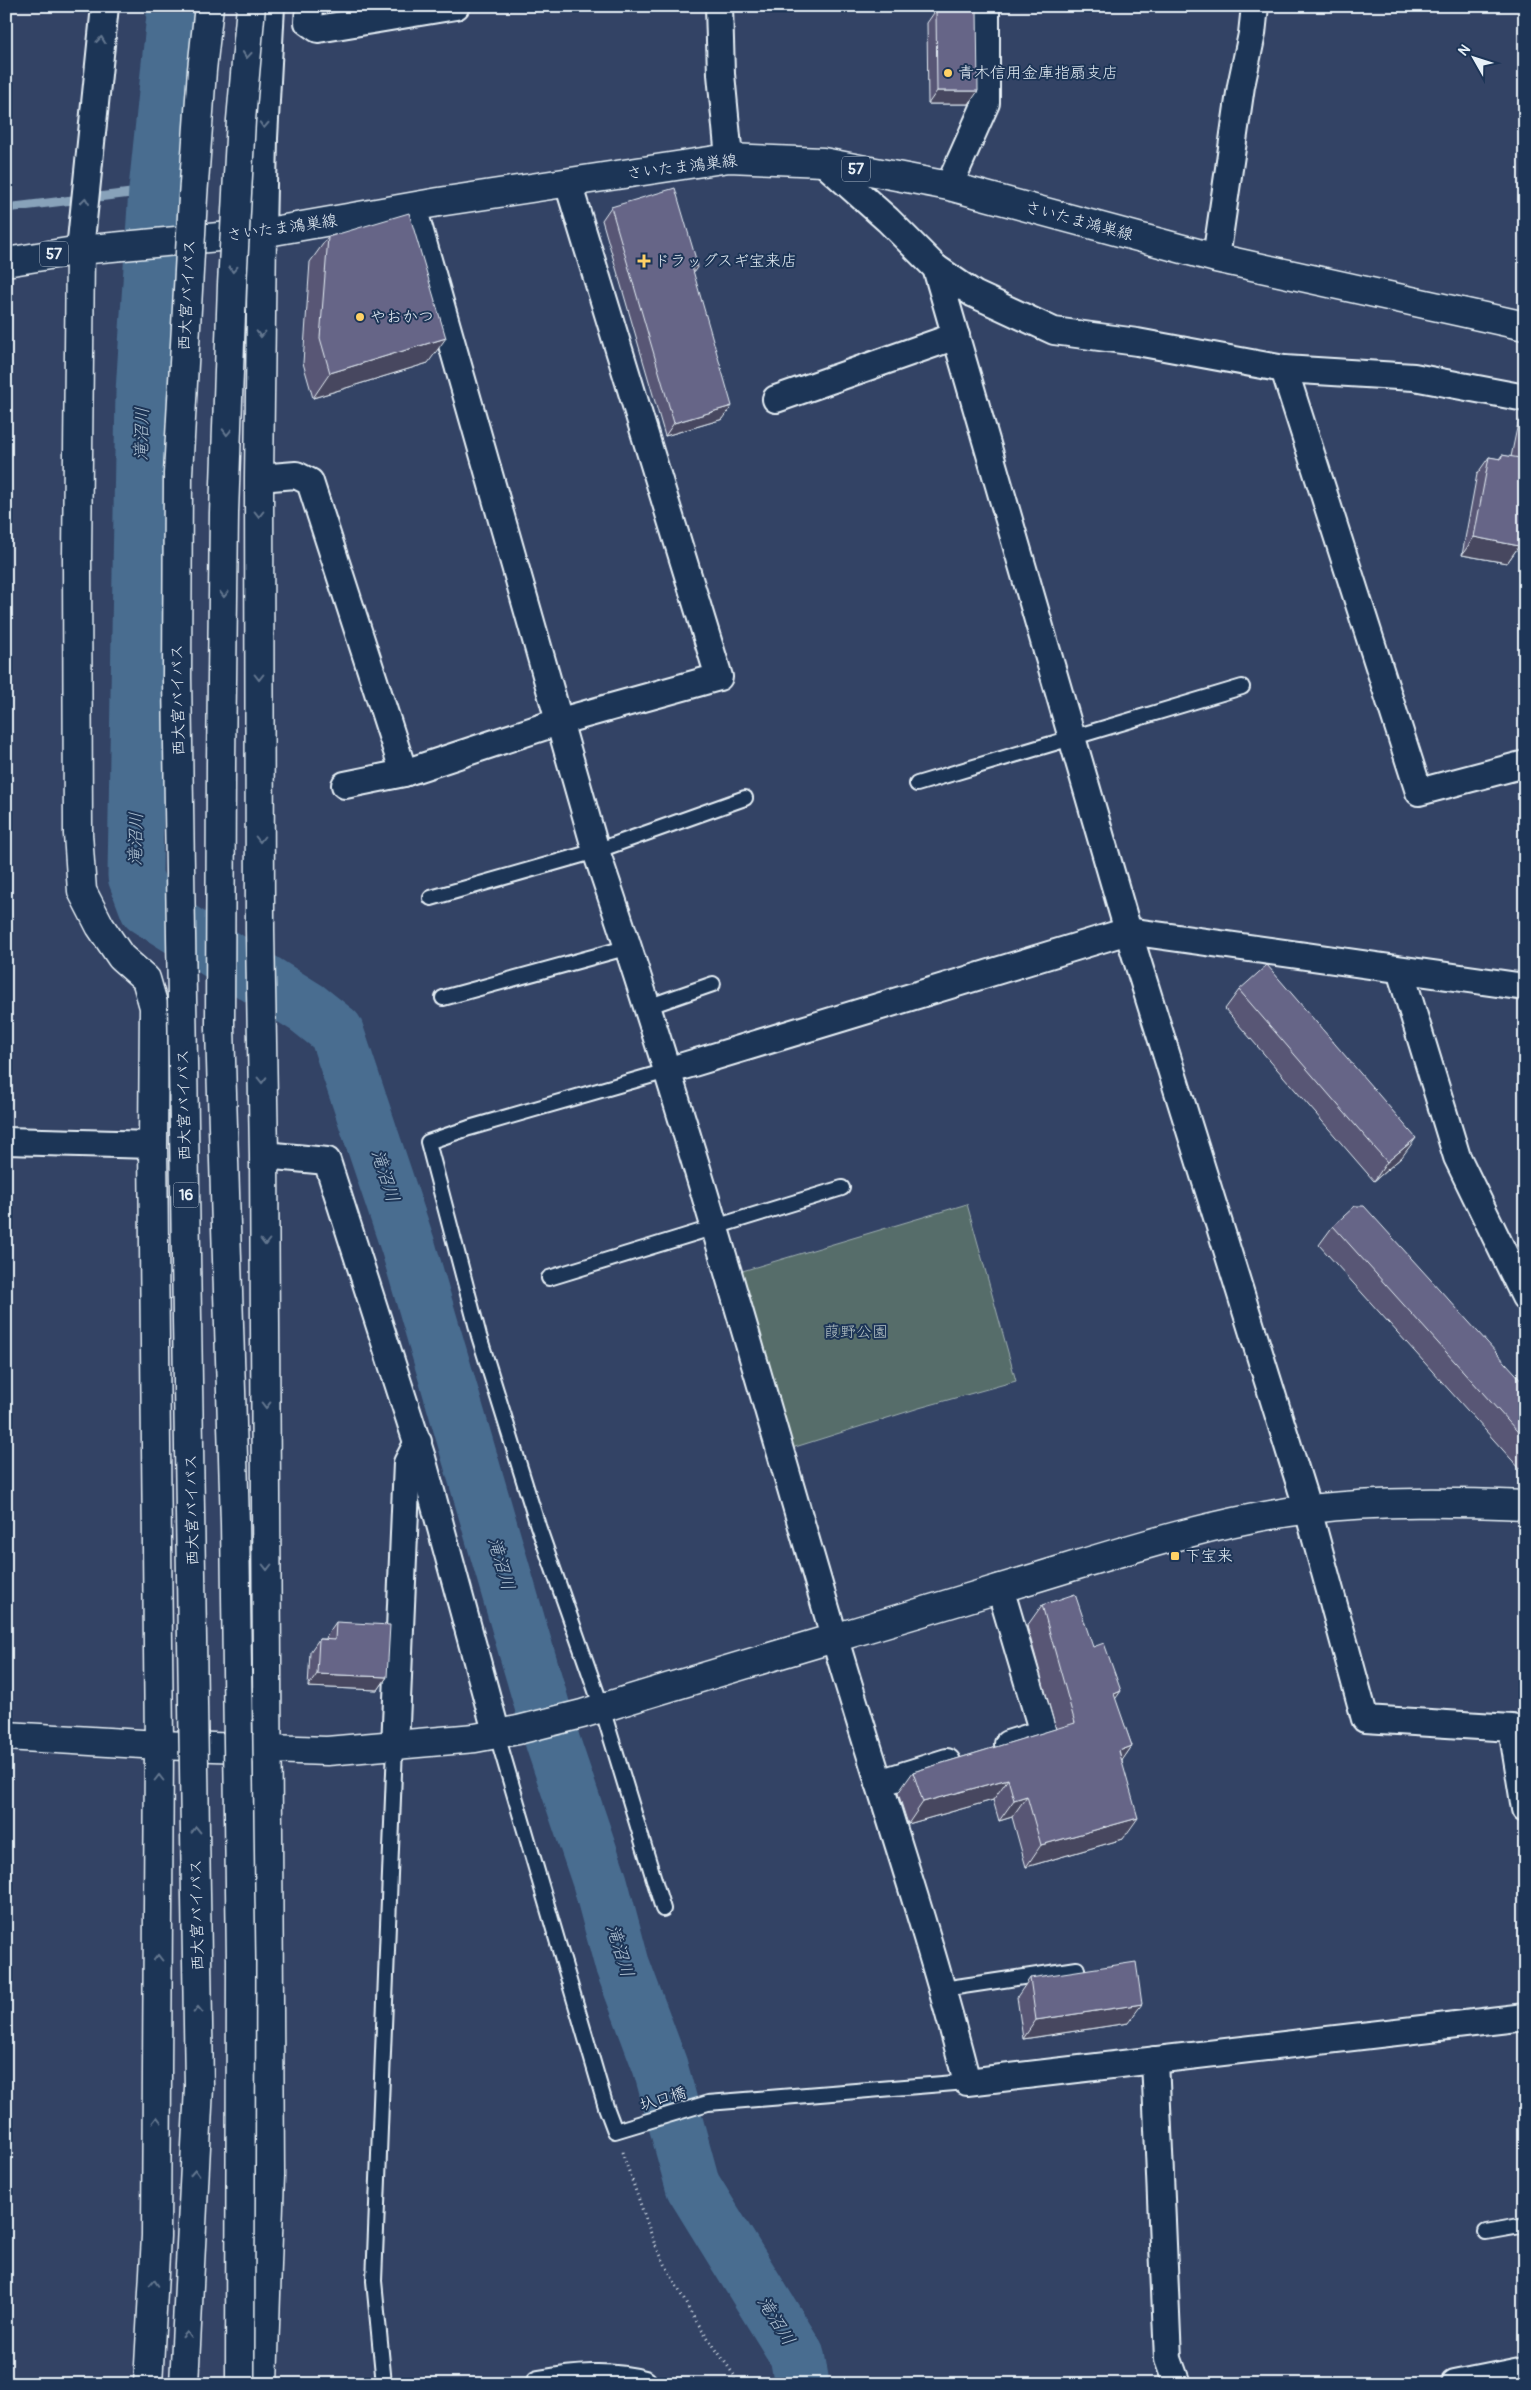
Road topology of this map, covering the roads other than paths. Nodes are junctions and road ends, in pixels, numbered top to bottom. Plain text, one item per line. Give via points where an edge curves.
1 (104, 6) edge
2 (209, 6) edge
3 (251, 6) edge
4 (271, 6) edge
5 (309, 6) edge
6 (456, 6) edge
7 (719, 6) edge
8 (986, 6) edge
9 (1255, 6) edge
10 (729, 158) junction
11 (823, 162) junction
12 (568, 183) junction
13 (949, 186) junction
14 (413, 207) junction
15 (262, 233) junction
16 (91, 249) junction
17 (1216, 258) junction
18 (6, 262) edge
19 (936, 268) junction
20 (1525, 326) edge
21 (956, 336) junction
22 (1284, 369) junction
23 (1525, 398) edge
24 (776, 399) dead end
25 (259, 478) junction
26 (1242, 687) dead end
27 (561, 721) junction
28 (1072, 738) junction
29 (1525, 764) edge
30 (404, 772) junction
31 (917, 784) dead end
32 (346, 785) dead end
33 (745, 798) dead end
34 (596, 851) junction
35 (431, 898) dead end
36 (1128, 931) junction
37 (629, 946) junction
38 (1400, 970) junction
39 (713, 984) dead end
40 (1525, 987) edge
41 (443, 998) dead end
42 (647, 1007) junction
43 (667, 1071) junction
44 (6, 1141) edge
45 (153, 1145) junction
46 (264, 1155) junction
47 (842, 1188) dead end
48 (715, 1226) junction
49 (550, 1278) dead end
50 (1525, 1297) edge
51 (418, 1442) junction
52 (1525, 1504) edge
53 (1308, 1510) junction
54 (1000, 1588) junction
55 (835, 1638) junction
56 (592, 1711) junction
57 (508, 1732) junction
58 (6, 1736) edge
59 (159, 1746) junction
60 (395, 1746) junction
61 (268, 1750) junction
62 (879, 1783) junction
63 (1525, 1809) edge
64 (663, 1910) dead end
65 (1076, 1969) edge
66 (943, 1989) junction
67 (1525, 2016) edge
68 (1155, 2060) junction
69 (967, 2082) junction
70 (1525, 2225) edge
71 (1486, 2232) dead end
72 (1525, 2370) edge
73 (148, 2384) edge
74 (184, 2384) edge
75 (240, 2384) edge
76 (263, 2384) edge
77 (384, 2384) edge
78 (539, 2384) edge
79 (644, 2384) edge
80 (1176, 2384) edge
81 (1455, 2384) edge

16 -> 1 street
74 -> 2 main road, 西大宮バイパス / 16, bridge via 200,2087 177,688 178,474 193,197
3 -> 75 main road, bridge via 232,285 224,513 221,772 220,1028 235,1532 241,1960
4 -> 15 street
5 - 6 street via 308,22 318,29
7 - 10 street
8 - 13 street via 986,103
9 - 17 street
10 - 11 main road, さいたま鴻巣線 / 57
10 - 12 main road, さいたま鴻巣線 / 57
11 - 13 main road, さいたま鴻巣線 / 57
11 - 19 street
12 - 14 main road, さいたま鴻巣線 / 57
12 - 27 street via 719,678
13 - 17 main road, さいたま鴻巣線 / 57
14 - 15 main road, さいたま鴻巣線 / 57
14 - 27 street
15 - 16 main road, さいたま鴻巣線 / 57
15 -> 25 main road
16 - 18 main road, さいたま鴻巣線 / 57
16 - 45 main road via 77,567 78,834 82,890 100,926 121,957 146,979 154,1007
17 - 20 main road, さいたま鴻巣線 / 57
19 - 21 street
19 - 22 street via 974,294 1054,331 1137,342
21 - 24 street
21 - 28 street
22 - 23 street via 1414,377
22 - 29 street via 1419,792
25 - 30 street via 296,475 310,482
25 -> 46 main road
26 - 28 lane
27 - 30 street
27 - 34 street
28 - 31 lane
28 - 36 street
30 - 32 street
33 - 34 lane
34 - 35 lane
34 - 37 street
36 - 38 street
36 - 43 street
36 - 53 street
37 - 41 lane
37 - 42 street
38 - 40 street
38 - 50 street via 1457,1157
39 - 42 lane
42 - 43 street
43 - 48 street
43 - 56 lane via 428,1142 479,1336
44 - 45 street
45 - 59 main road
46 - 51 street via 327,1162
46 -> 61 main road
47 - 48 lane
48 - 49 lane
48 - 55 street
51 - 57 street
51 - 60 street via 407,1463
52 - 53 main road via 1387,1503
53 - 54 main road via 1223,1525
53 - 63 street via 1365,1719 1512,1728
54 - 55 main road
54 - 62 street via 1042,1734
55 - 56 main road
55 - 62 street
56 - 57 main road
56 - 64 lane
57 - 60 main road
57 - 69 lane, 圦口橋 via 603,2097 622,2130 708,2103
58 - 59 main road
59 - 61 main road
73 -> 59 main road via 156,2236
60 - 61 main road via 327,1751
60 - 77 lane via 374,2281
61 - 76 main road via 270,2175
62 - 66 street
65 - 66 lane
66 - 69 street
67 - 68 street
68 - 69 street
68 - 80 street via 1168,2359
70 - 71 lane
72 - 81 street
78 - 79 street via 622,2378

